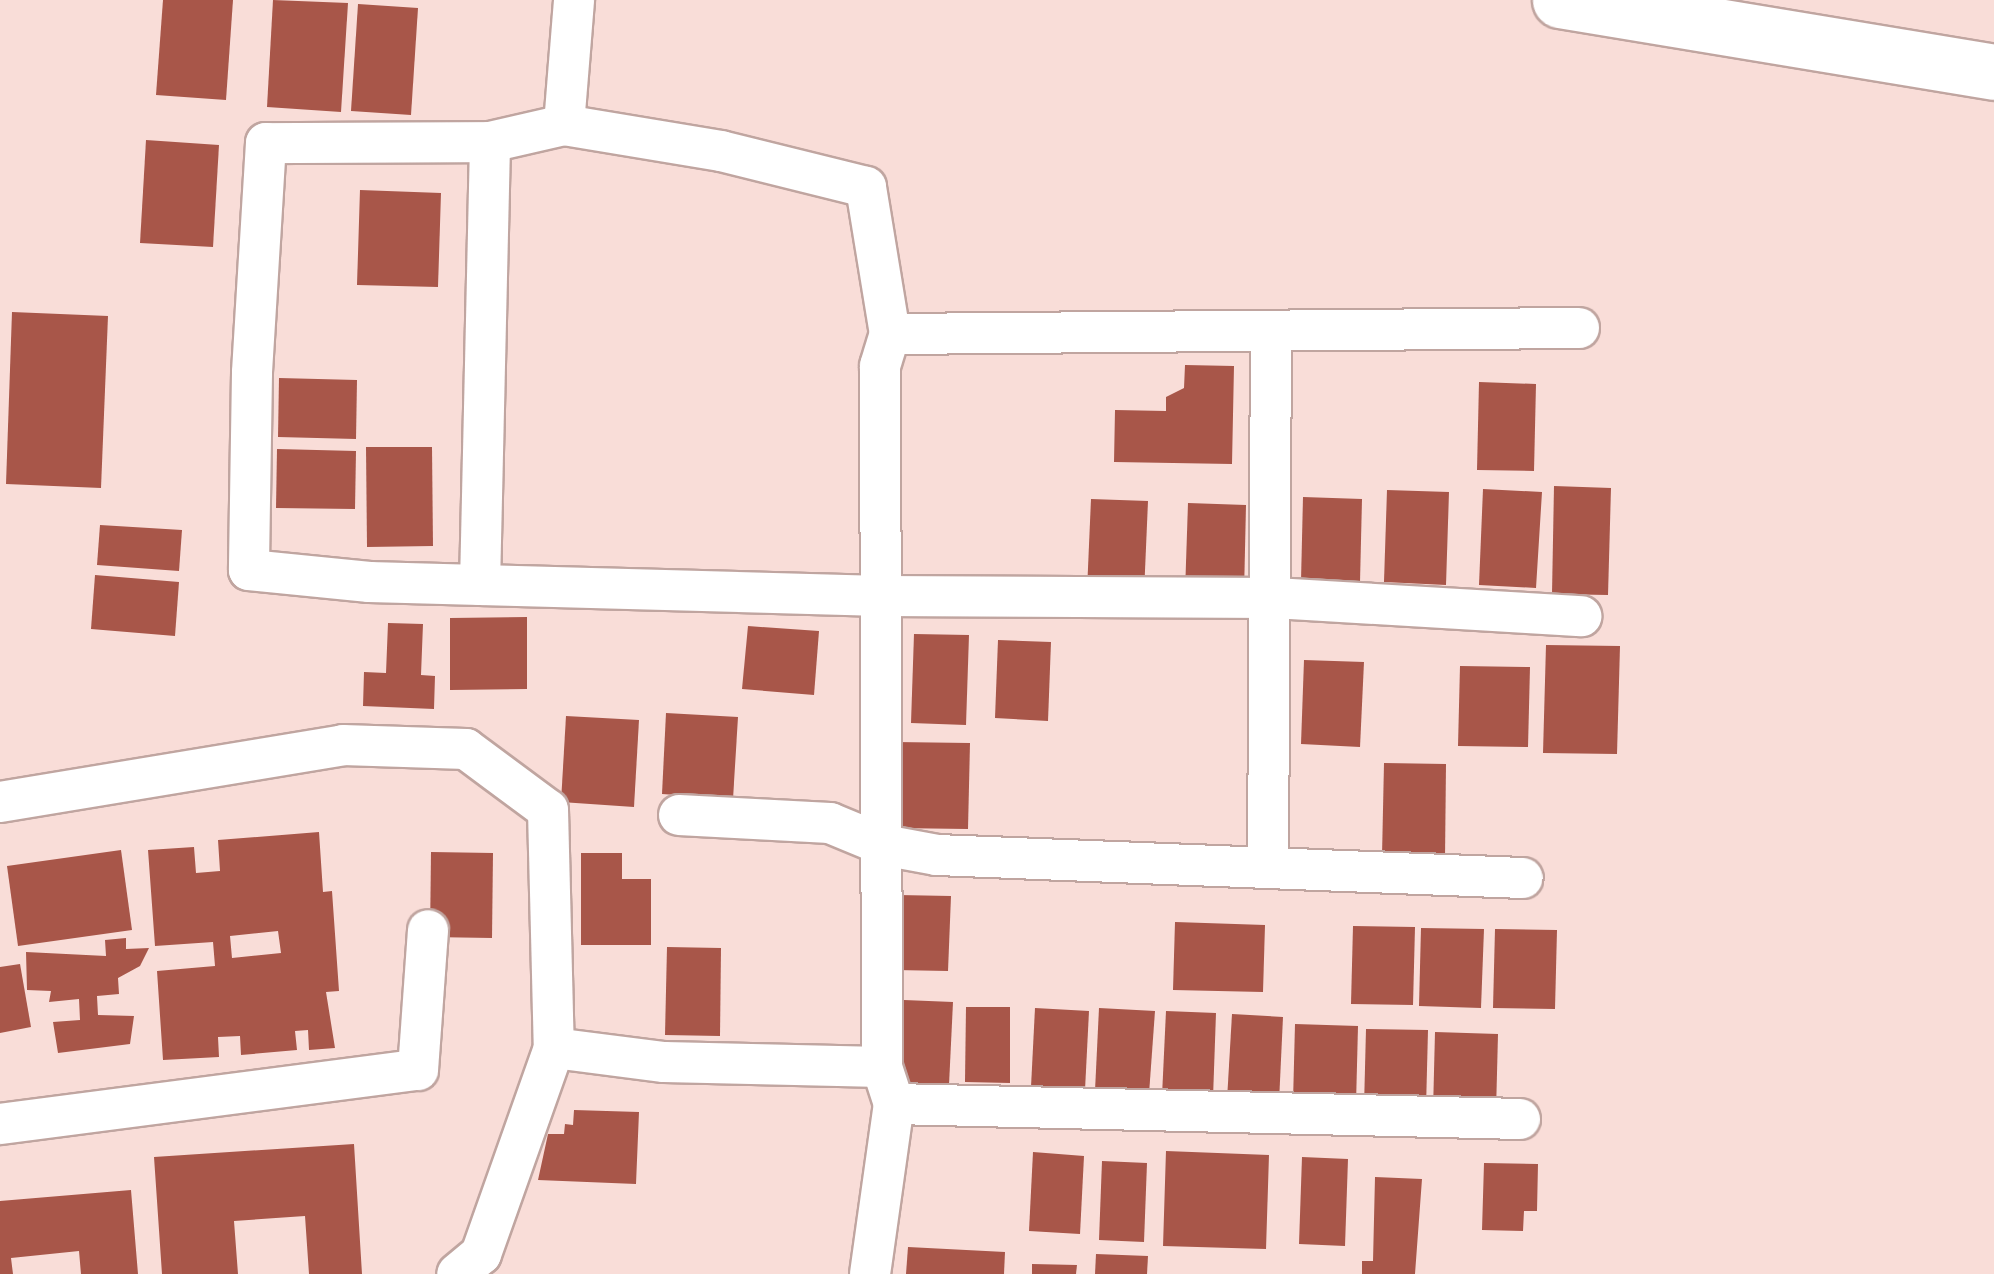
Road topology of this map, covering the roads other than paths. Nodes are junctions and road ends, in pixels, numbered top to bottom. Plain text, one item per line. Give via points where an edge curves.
1 (574, 0) edge
2 (1560, 0) edge
3 (1994, 72) edge
4 (564, 125) junction
5 (490, 142) junction
6 (1579, 328) dead end
7 (1270, 332) junction
8 (890, 334) junction
9 (480, 585) junction
10 (882, 596) junction
11 (1274, 598) junction
12 (1581, 616) dead end
13 (0, 802) edge
14 (678, 815) dead end
15 (883, 844) junction
16 (1268, 868) junction
17 (1523, 878) dead end
18 (428, 930) dead end
19 (554, 1048) junction
20 (888, 1086) junction
21 (1520, 1119) dead end
22 (0, 1124) edge
23 (458, 1274) edge
24 (870, 1274) edge

1 - 4 street
2 - 3 street
4 - 5 street
4 - 8 street via 722,151 866,186
5 - 9 street
5 - 9 street via 266,143 252,374 250,570
6 - 7 street
7 - 8 street
7 - 11 street
8 - 10 street via 880,366
9 - 10 street
10 - 11 street
10 - 15 street
11 - 12 street
11 - 16 street
13 - 19 street via 343,745 466,750 548,810
14 - 15 street via 830,822
15 - 16 street via 937,855
15 - 20 street
16 - 17 street
18 - 22 street via 418,1070
19 - 20 street
19 - 23 street via 481,1254
20 - 21 street
20 - 24 street

